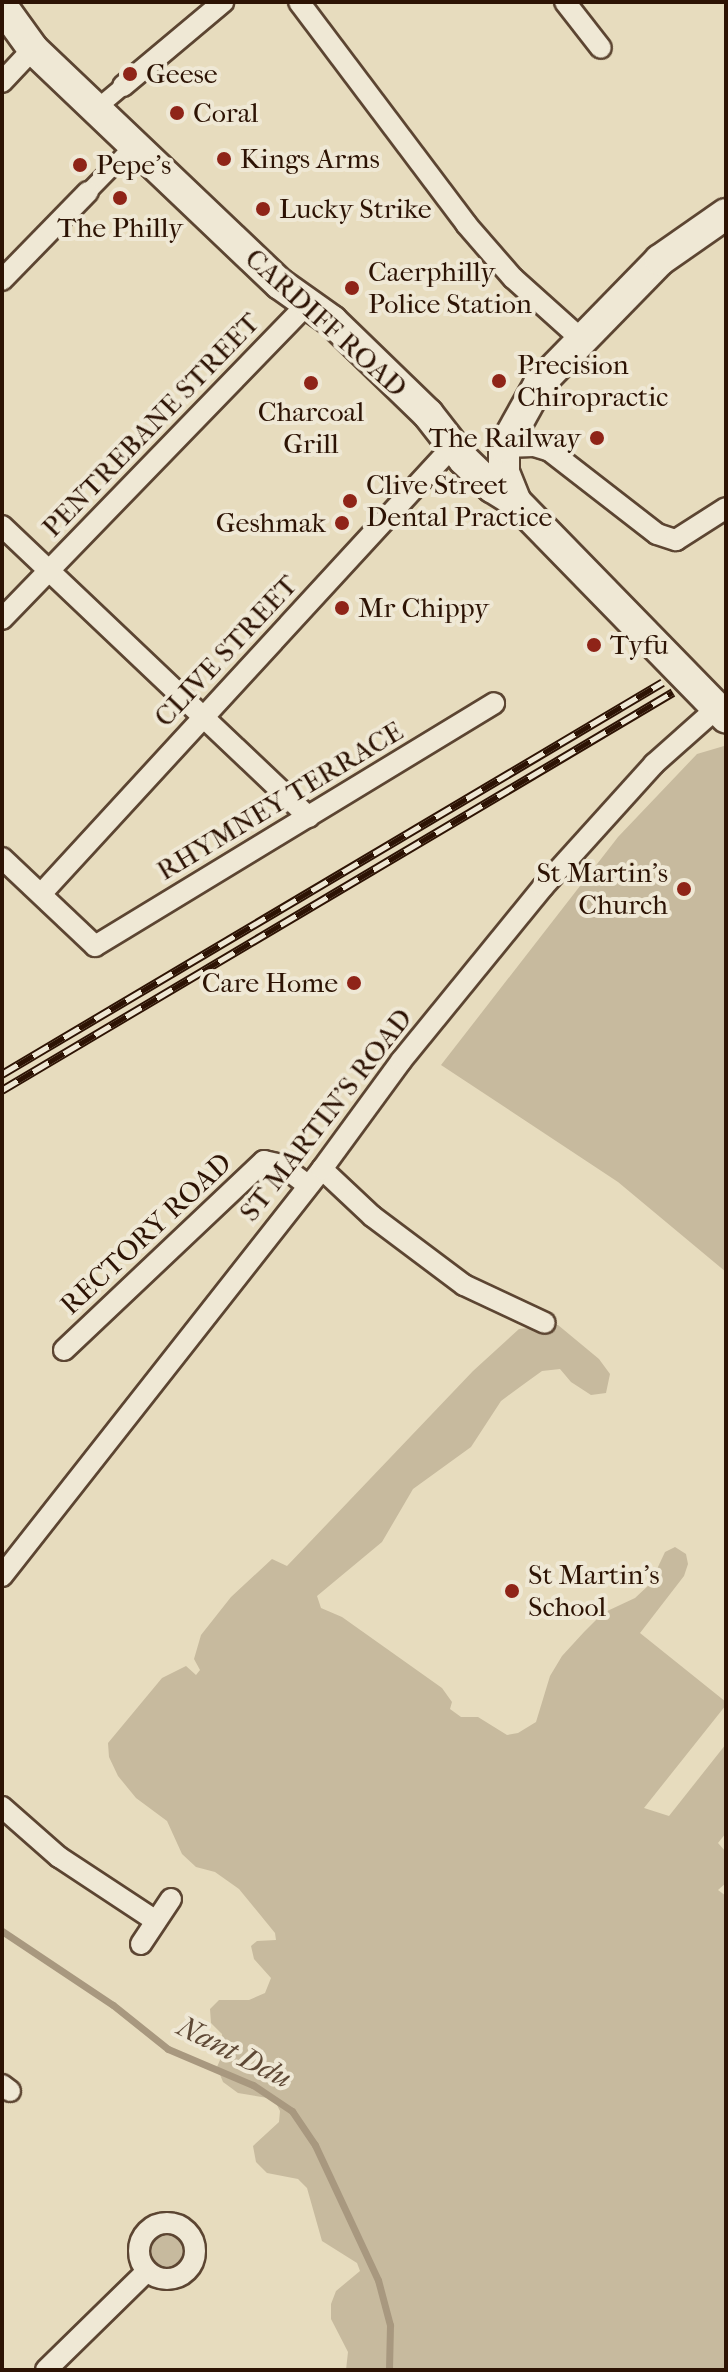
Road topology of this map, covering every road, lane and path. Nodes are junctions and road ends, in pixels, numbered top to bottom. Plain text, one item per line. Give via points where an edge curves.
1 (223, 2) edge
2 (299, 2) edge
3 (565, 2) edge
4 (2, 6) edge
5 (601, 48) dead end
6 (33, 49) junction
7 (2, 82) edge
8 (123, 86) joint
9 (96, 109) junction
10 (134, 145) junction
11 (88, 192) joint
12 (726, 214) edge
13 (2, 280) edge
14 (307, 304) junction
15 (581, 339) junction
16 (453, 446) junction
17 (504, 447) junction
18 (516, 502) junction
19 (726, 508) edge
20 (2, 526) edge
21 (49, 570) junction
22 (2, 619) edge
23 (494, 703) dead end
24 (722, 712) edge
25 (203, 717) junction
26 (309, 817) junction
27 (2, 858) edge
28 (41, 894) junction
29 (315, 1177) junction
30 (545, 1323) dead end
31 (64, 1350) dead end
32 (2, 1576) edge
33 (2, 1807) edge
34 (171, 1899) dead end
35 (156, 1921) junction
36 (141, 1944) dead end
37 (147, 2271) dead end
38 (46, 2370) edge

1 - 8 street
2 - 15 street via 466,224 513,278
3 - 5 street
4 - 6 main road, CARDIFF ROAD
6 - 7 street
6 - 9 main road, CARDIFF ROAD
8 - 9 street
9 - 10 main road, CARDIFF ROAD
10 - 11 street
10 - 14 main road, CARDIFF ROAD
11 - 13 street
12 - 15 main road via 660,260
14 - 16 main road, CARDIFF ROAD via 428,414
14 - 21 street, PENTREBANE STREET
15 - 17 main road via 539,384
16 - 17 main road
16 - 18 main road, CARDIFF ROAD via 492,487
16 - 25 street, CLIVE STREET
17 - 18 main road via 504,472
17 - 19 street via 550,451 657,534 676,540
18 - 24 main road, CARDIFF ROAD
20 - 21 street
21 - 22 street, PENTREBANE STREET
21 - 25 street
23 - 26 street, RHYMNEY TERRACE
24 - 29 street, ST MARTIN'S ROAD via 654,764 543,887 401,1061
25 - 26 street
25 - 28 street, CLIVE STREET
26 - 28 street, RHYMNEY TERRACE via 95,946
27 - 28 street
29 - 30 street via 464,1285
29 - 31 street, RECTORY ROAD via 264,1161
29 - 32 street, ST MARTIN'S ROAD
33 - 35 street via 59,1857
34 - 35 street
35 - 36 street
37 - 38 street

